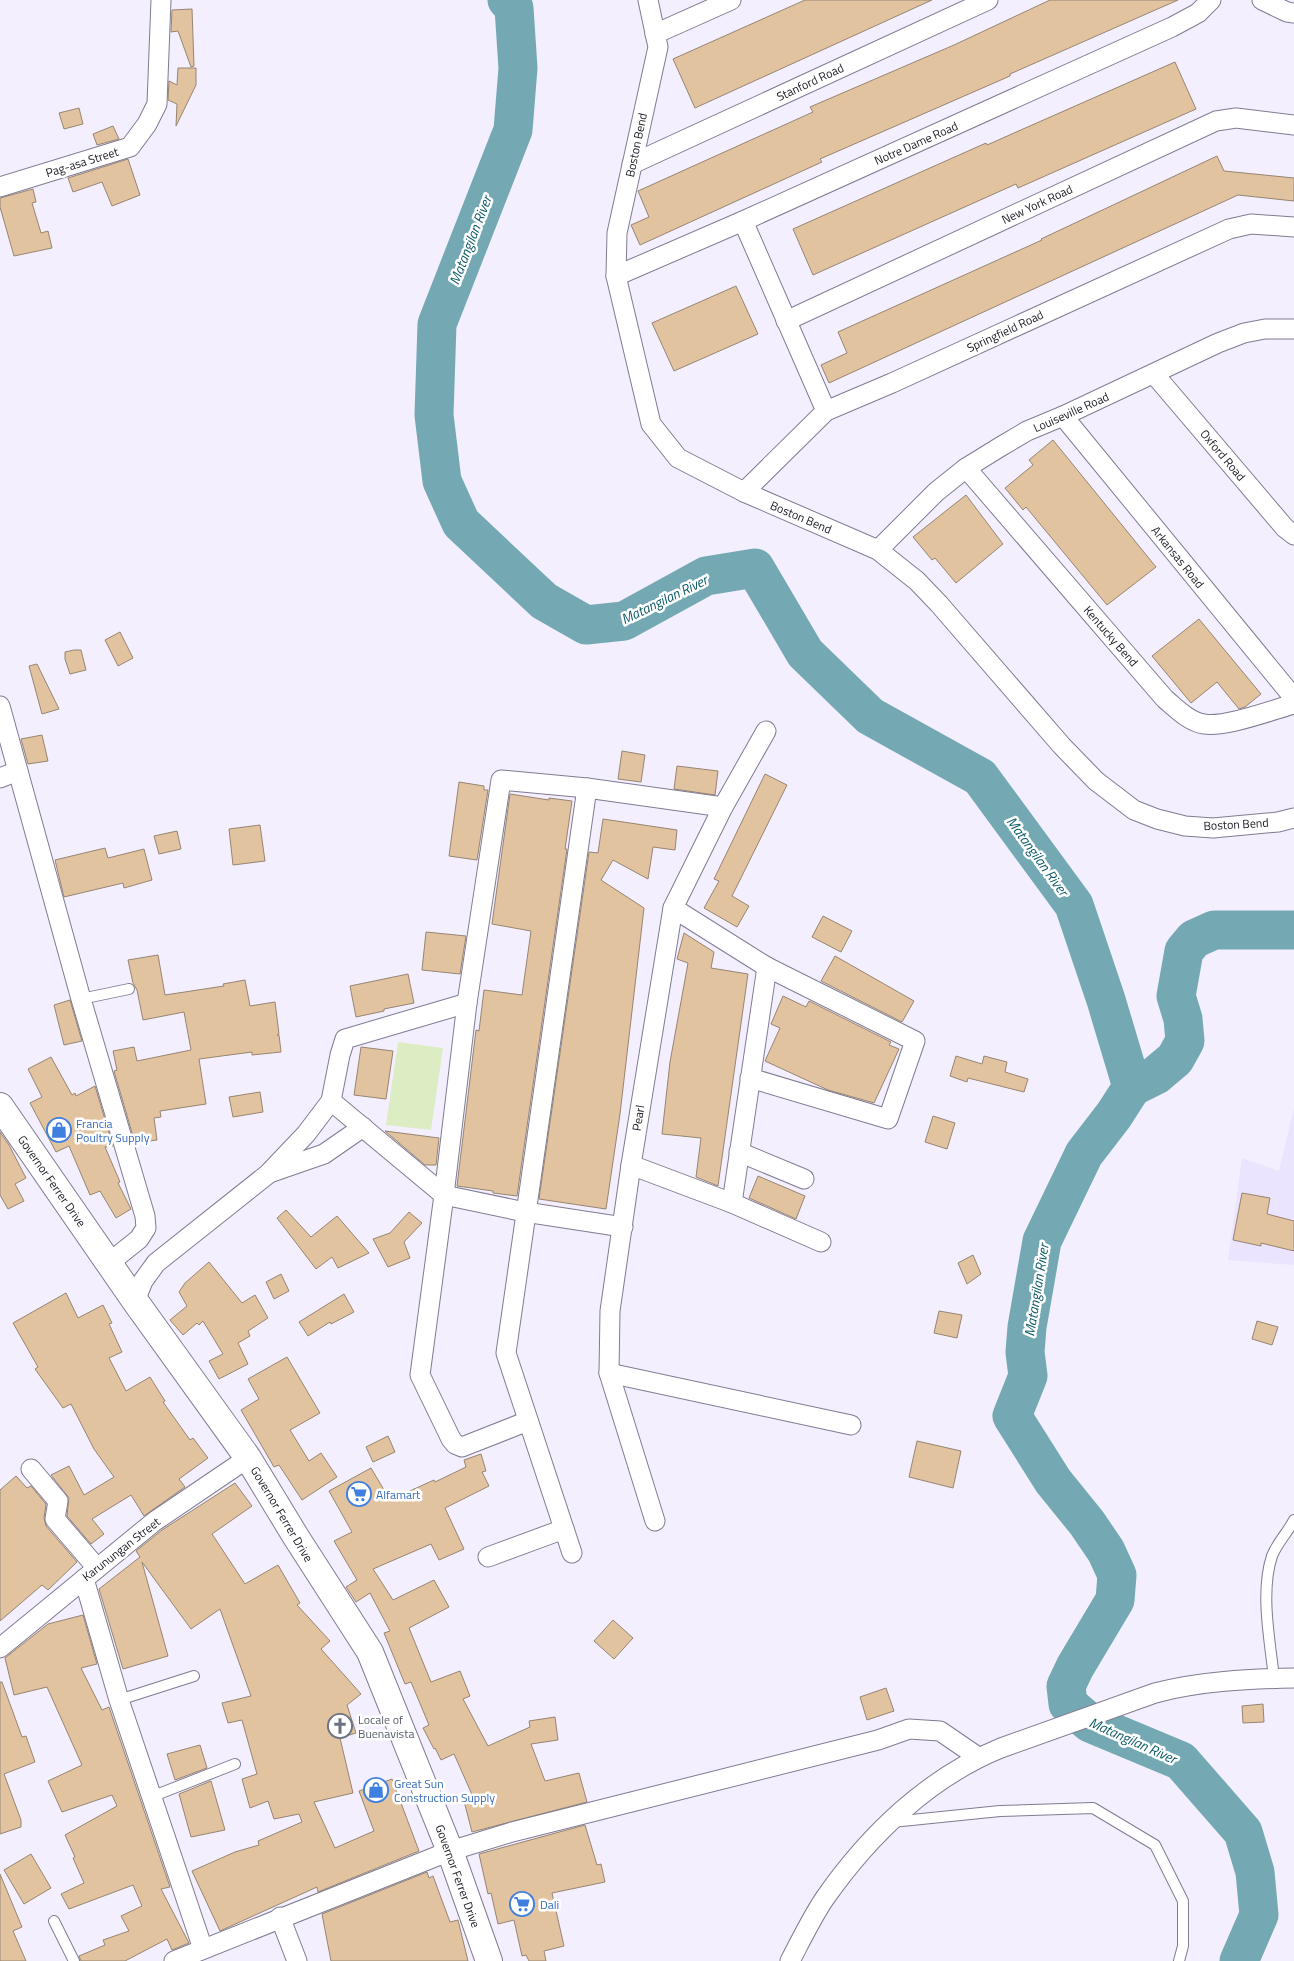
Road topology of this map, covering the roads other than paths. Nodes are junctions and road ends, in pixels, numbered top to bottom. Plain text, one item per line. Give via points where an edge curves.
1 (161, 0) edge
2 (648, 0) edge
3 (731, 0) edge
4 (988, 0) edge
5 (1211, 0) edge
6 (1262, 0) edge
7 (1294, 13) edge
8 (655, 34) junction
9 (1294, 125) edge
10 (632, 164) junction
11 (0, 187) edge
12 (743, 221) junction
13 (1294, 227) edge
14 (616, 276) junction
15 (786, 321) junction
16 (1294, 329) edge
17 (1154, 374) junction
18 (826, 411) junction
19 (1063, 416) junction
20 (966, 468) junction
21 (744, 492) junction
22 (1294, 535) edge
23 (878, 550) junction
24 (1294, 698) edge
25 (1294, 704) edge
26 (0, 706) edge
27 (766, 731) dead end
28 (18, 771) junction
29 (0, 778) edge
30 (587, 788) junction
31 (723, 807) junction
32 (1294, 818) edge
33 (673, 908) junction
34 (767, 966) junction
35 (129, 989) dead end
36 (81, 999) junction
37 (466, 1003) junction
38 (750, 1078) junction
39 (331, 1101) junction
40 (0, 1106) edge
41 (363, 1127) junction
42 (739, 1152) junction
43 (631, 1165) junction
44 (268, 1174) junction
45 (804, 1179) dead end
46 (444, 1195) junction
47 (732, 1203) junction
48 (525, 1212) junction
49 (623, 1227) junction
50 (821, 1242) dead end
51 (108, 1263) junction
52 (135, 1301) junction
53 (609, 1373) junction
54 (528, 1421) junction
55 (852, 1425) dead end
56 (248, 1458) junction
57 (31, 1469) dead end
58 (1294, 1520) edge
59 (655, 1521) dead end
60 (564, 1529) junction
61 (572, 1554) dead end
62 (488, 1557) dead end
63 (90, 1573) junction
64 (0, 1648) edge
65 (194, 1676) dead end
66 (1274, 1678) junction
67 (1294, 1678) edge
68 (119, 1700) junction
69 (978, 1757) junction
70 (235, 1764) dead end
71 (151, 1797) junction
72 (891, 1822) junction
73 (450, 1851) junction
74 (280, 1918) junction
75 (54, 1922) dead end
76 (203, 1949) junction
77 (74, 1961) edge
78 (174, 1961) edge
79 (296, 1961) edge
80 (489, 1961) edge
81 (790, 1961) edge
82 (1179, 1961) edge

1 - 11 street, Pag-asa Street via 157,104 130,147
2 - 8 street, Boston Bend
3 - 8 street
4 - 10 street, Stanford Road
5 - 12 street, Notre Dame Road via 1172,27
6 - 7 street
8 - 10 street, Boston Bend via 658,47
9 - 15 street, New York Road via 1236,118 1216,121
10 - 14 street, Boston Bend via 617,233
12 - 14 street, Notre Dame Road
12 - 15 street
13 - 18 street, Springfield Road via 1251,224 1229,229 892,384
14 - 21 street, Boston Bend via 652,424 678,458
15 - 18 street
16 - 17 street, Louiseville Road via 1244,332
17 - 19 street, Louiseville Road
17 - 22 street, Oxford Road
18 - 21 street, Springfield Road
19 - 20 street, Louiseville Road via 1027,431
19 - 24 street, Arkansas Road
20 - 23 street, Louiseville Road via 936,492
20 - 25 street, Kentucky Bend via 1165,699 1186,716 1204,724 1225,723
21 - 23 street, Boston Bend
23 - 32 street, Boston Bend via 934,598 1096,781 1134,810 1185,826 1213,828
26 - 28 street
27 - 31 street, Pearl
28 - 29 street
28 - 36 street
30 - 31 street
30 - 37 street via 501,780
30 - 48 street
31 - 33 street, Pearl
33 - 34 street
33 - 43 street, Pearl
34 - 38 street
34 - 38 street via 915,1041 888,1119
35 - 36 lane
36 - 51 street via 145,1216 146,1228 139,1239
37 - 39 street via 345,1039
37 - 46 street
38 - 42 street
39 - 41 street
39 - 44 street via 306,1134
40 - 51 main road, Governor Ferrer Drive
41 - 44 street via 324,1154
41 - 46 street
42 - 45 street
42 - 47 street
43 - 47 street
43 - 49 street, Pearl
44 - 52 street via 156,1263 143,1281
46 - 48 street
46 - 54 street via 420,1374 455,1444 462,1447
47 - 50 street
48 - 49 street
48 - 54 street via 506,1353
49 - 53 street, Pearl via 610,1311
51 - 52 main road, Governor Ferrer Drive
52 - 56 main road, Governor Ferrer Drive
53 - 55 street
53 - 59 street, Pearl
54 - 60 street
56 - 63 street, Karunungan Street via 155,1522
56 - 73 main road, Governor Ferrer Drive via 370,1652
57 - 63 street via 58,1501 55,1519
58 - 66 lane via 1273,1554 1268,1573 1267,1601
60 - 61 street
60 - 62 street
63 - 64 street, Karunungan Street
63 - 68 street
65 - 68 lane
66 - 67 street
66 - 69 street via 1220,1682 1155,1693
68 - 71 street
69 - 72 street via 934,1785
69 - 73 street via 940,1730 909,1729 878,1740 512,1832
70 - 71 lane
71 - 76 street
72 - 81 street via 859,1854 825,1898
72 - 82 lane via 1000,1811 1092,1808 1154,1845 1183,1901 1183,1946
73 - 74 street
73 - 80 main road, Governor Ferrer Drive
74 - 76 street
74 - 79 street
75 - 77 lane
76 - 78 street

